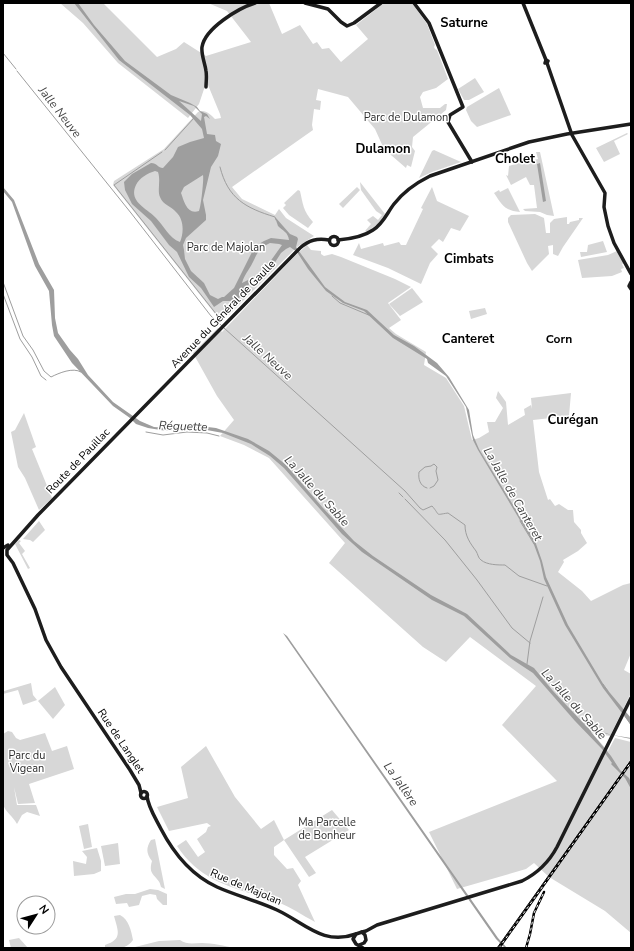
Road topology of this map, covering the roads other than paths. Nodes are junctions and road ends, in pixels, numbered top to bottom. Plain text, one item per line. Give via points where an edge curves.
1 (255, 3) edge
2 (305, 3) edge
3 (381, 3) edge
4 (414, 3) edge
5 (523, 3) edge
6 (206, 87) dead end
7 (631, 124) edge
8 (571, 133) junction
9 (472, 162) junction
10 (329, 240) junction
11 (338, 240) junction
12 (631, 274) edge
13 (631, 282) edge
14 (631, 289) edge
15 (136, 415) joint
16 (33, 520) junction
17 (3, 549) edge
18 (6, 553) junction
19 (3, 557) edge
20 (14, 567) junction
21 (631, 698) edge
22 (139, 785) junction
23 (141, 793) junction
24 (146, 794) junction
25 (144, 798) junction
26 (148, 802) junction
27 (372, 928) junction
28 (362, 932) junction
29 (356, 934) junction
30 (346, 935) junction
31 (354, 941) junction
32 (366, 941) junction
33 (359, 945) junction
34 (363, 948) edge

1 - 6 main road via 232,14 206,37 202,56 206,70
2 - 3 main road via 328,9 347,26 354,24
4 - 9 main road via 429,22 463,107 450,116 448,122
5 - 8 main road
7 - 8 main road
8 - 9 main road via 529,142
8 - 12 main road via 605,193 604,207 608,226
9 - 11 main road via 416,183 397,200 374,230 360,236
10 - 11 main road via 333,237
10 - 11 main road via 333,246
10 - 15 main road, Avenue du Général de Gaulle via 316,239 295,252
13 - 14 main road
15 - 16 main road, Route de Pauillac
16 - 17 main road, Route de Pauillac
16 - 18 main road, Route de Pauillac
17 - 18 main road, Rue de Langlet
18 - 19 main road, Route de Pauillac
18 - 20 main road, Rue de Langlet
19 - 20 main road, Rue de Langlet
20 - 22 main road, Rue de Langlet via 51,649
21 - 27 main road via 547,863 522,881
22 - 23 main road, Rue de Langlet
22 - 24 main road, Rue de Langlet
23 - 24 main road
23 - 25 main road, Rue de Langlet
24 - 25 main road
24 - 26 main road, Rue de Majolan
25 - 26 main road, Rue de Majolan
26 - 30 main road, Rue de Majolan via 176,854 200,877 218,888 276,910 323,936
27 - 28 main road
27 - 32 main road via 367,934
28 - 29 main road
28 - 32 main road
29 - 30 main road, Rue de Majolan
29 - 31 main road via 353,937
30 - 31 main road
31 - 33 main road
32 - 33 main road
32 - 34 main road
33 - 34 main road

